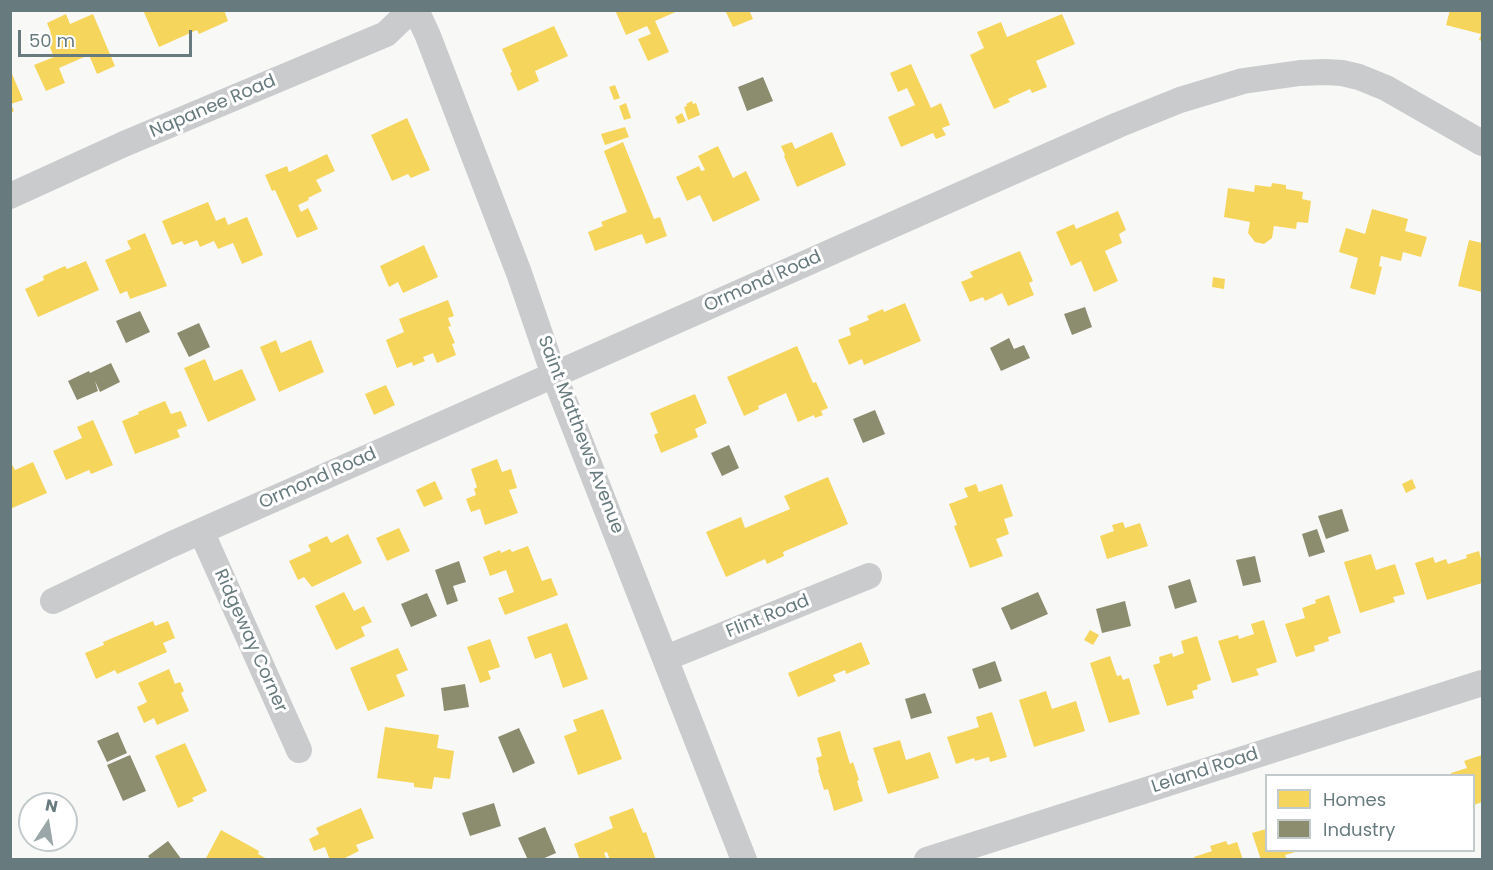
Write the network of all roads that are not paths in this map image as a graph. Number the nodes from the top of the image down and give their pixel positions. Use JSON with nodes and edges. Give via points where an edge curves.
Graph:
{"nodes":[{"id":1,"x":411,"y":10,"type":"edge"},
{"id":2,"x":416,"y":10,"type":"edge"},
{"id":3,"x":1482,"y":142,"type":"edge"},
{"id":4,"x":10,"y":196,"type":"edge"},
{"id":5,"x":554,"y":375,"type":"junction"},
{"id":6,"x":201,"y":531,"type":"junction"},
{"id":7,"x":869,"y":576,"type":"dead end"},
{"id":8,"x":53,"y":601,"type":"dead end"},
{"id":9,"x":666,"y":658,"type":"junction"},
{"id":10,"x":1482,"y":683,"type":"edge"},
{"id":11,"x":299,"y":750,"type":"dead end"},
{"id":12,"x":744,"y":860,"type":"edge"},
{"id":13,"x":927,"y":860,"type":"edge"}],
"edges":[{"from":1,"to":4,"type":"street","name":"Napanee Road","via":[[386,34]]},
{"from":2,"to":5,"type":"street","name":"Saint Matthews Avenue","via":[[519,273]]},
{"from":3,"to":5,"type":"street","name":"Ormond Road","via":[[1359,77],[1325,72],[1243,81],[1118,125]]},
{"from":5,"to":6,"type":"street","name":"Ormond Road"},
{"from":5,"to":9,"type":"street","name":"Saint Matthews Avenue"},
{"from":6,"to":8,"type":"street","name":"Ormond Road"},
{"from":6,"to":11,"type":"street","name":"Ridgeway Corner"},
{"from":7,"to":9,"type":"street","name":"Flint Road"},
{"from":9,"to":12,"type":"street","name":"Saint Matthews Avenue"},
{"from":10,"to":13,"type":"street","name":"Leland Road"}]}
